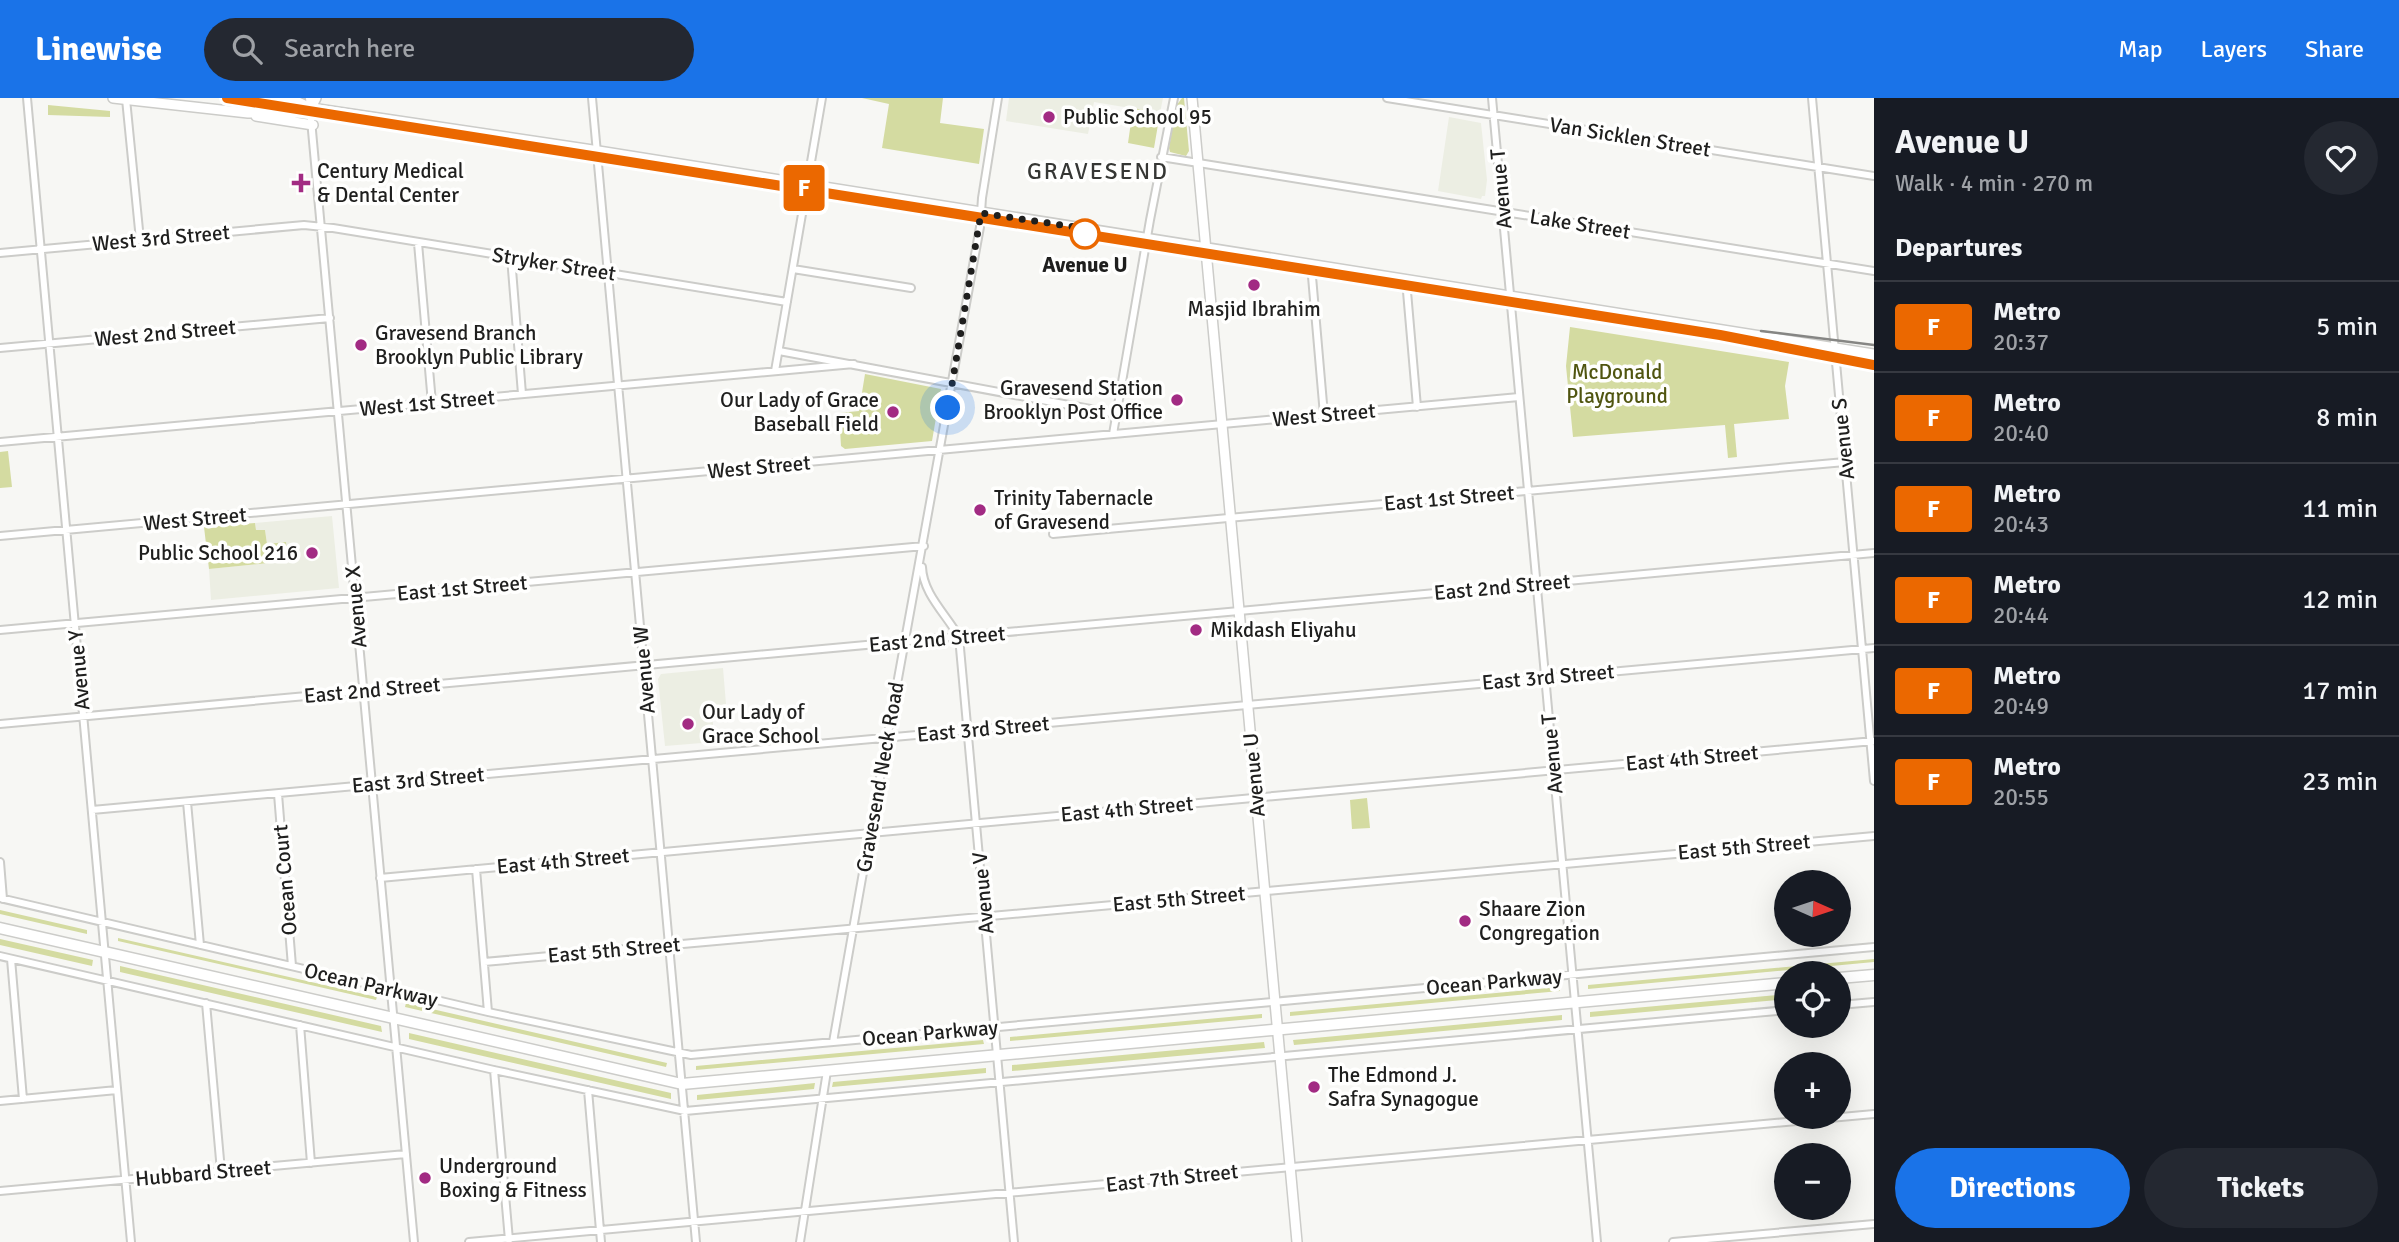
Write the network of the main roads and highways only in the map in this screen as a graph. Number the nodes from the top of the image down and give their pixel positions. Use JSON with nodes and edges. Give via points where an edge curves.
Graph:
{"nodes":[{"id":1,"x":113,"y":98,"type":"edge"},
{"id":2,"x":266,"y":98,"type":"edge"},
{"id":3,"x":316,"y":98,"type":"edge"},
{"id":4,"x":1192,"y":98,"type":"edge"},
{"id":5,"x":126,"y":99,"type":"edge"},
{"id":6,"x":310,"y":103,"type":"edge"},
{"id":7,"x":248,"y":113,"type":"junction"},
{"id":8,"x":313,"y":125,"type":"road end"},
{"id":9,"x":1205,"y":247,"type":"junction"},
{"id":10,"x":1874,"y":354,"type":"edge"},
{"id":11,"x":0,"y":928,"type":"edge"},
{"id":12,"x":1874,"y":975,"type":"edge"},
{"id":13,"x":1851,"y":977,"type":"edge"},
{"id":14,"x":1774,"y":984,"type":"edge"},
{"id":15,"x":1277,"y":1029,"type":"junction"},
{"id":16,"x":1297,"y":1242,"type":"edge"}],
"edges":[{"from":1,"to":5,"type":"main road"},
{"from":2,"to":6,"type":"main road"},
{"from":3,"to":6,"type":"main road"},
{"from":4,"to":9,"type":"main road","name":"Avenue U"},
{"from":5,"to":7,"type":"main road"},
{"from":6,"to":7,"type":"main road","via":[[300,113]]},
{"from":6,"to":9,"type":"main road"},
{"from":7,"to":8,"type":"main road"},
{"from":9,"to":10,"type":"main road"},
{"from":9,"to":15,"type":"main road","name":"Avenue U"},
{"from":11,"to":15,"type":"main road","name":"Ocean Parkway","via":[[682,1084]]},
{"from":12,"to":13,"type":"main road"},
{"from":14,"to":15,"type":"main road","name":"Ocean Parkway"},
{"from":15,"to":16,"type":"main road","name":"Avenue U"}]}
